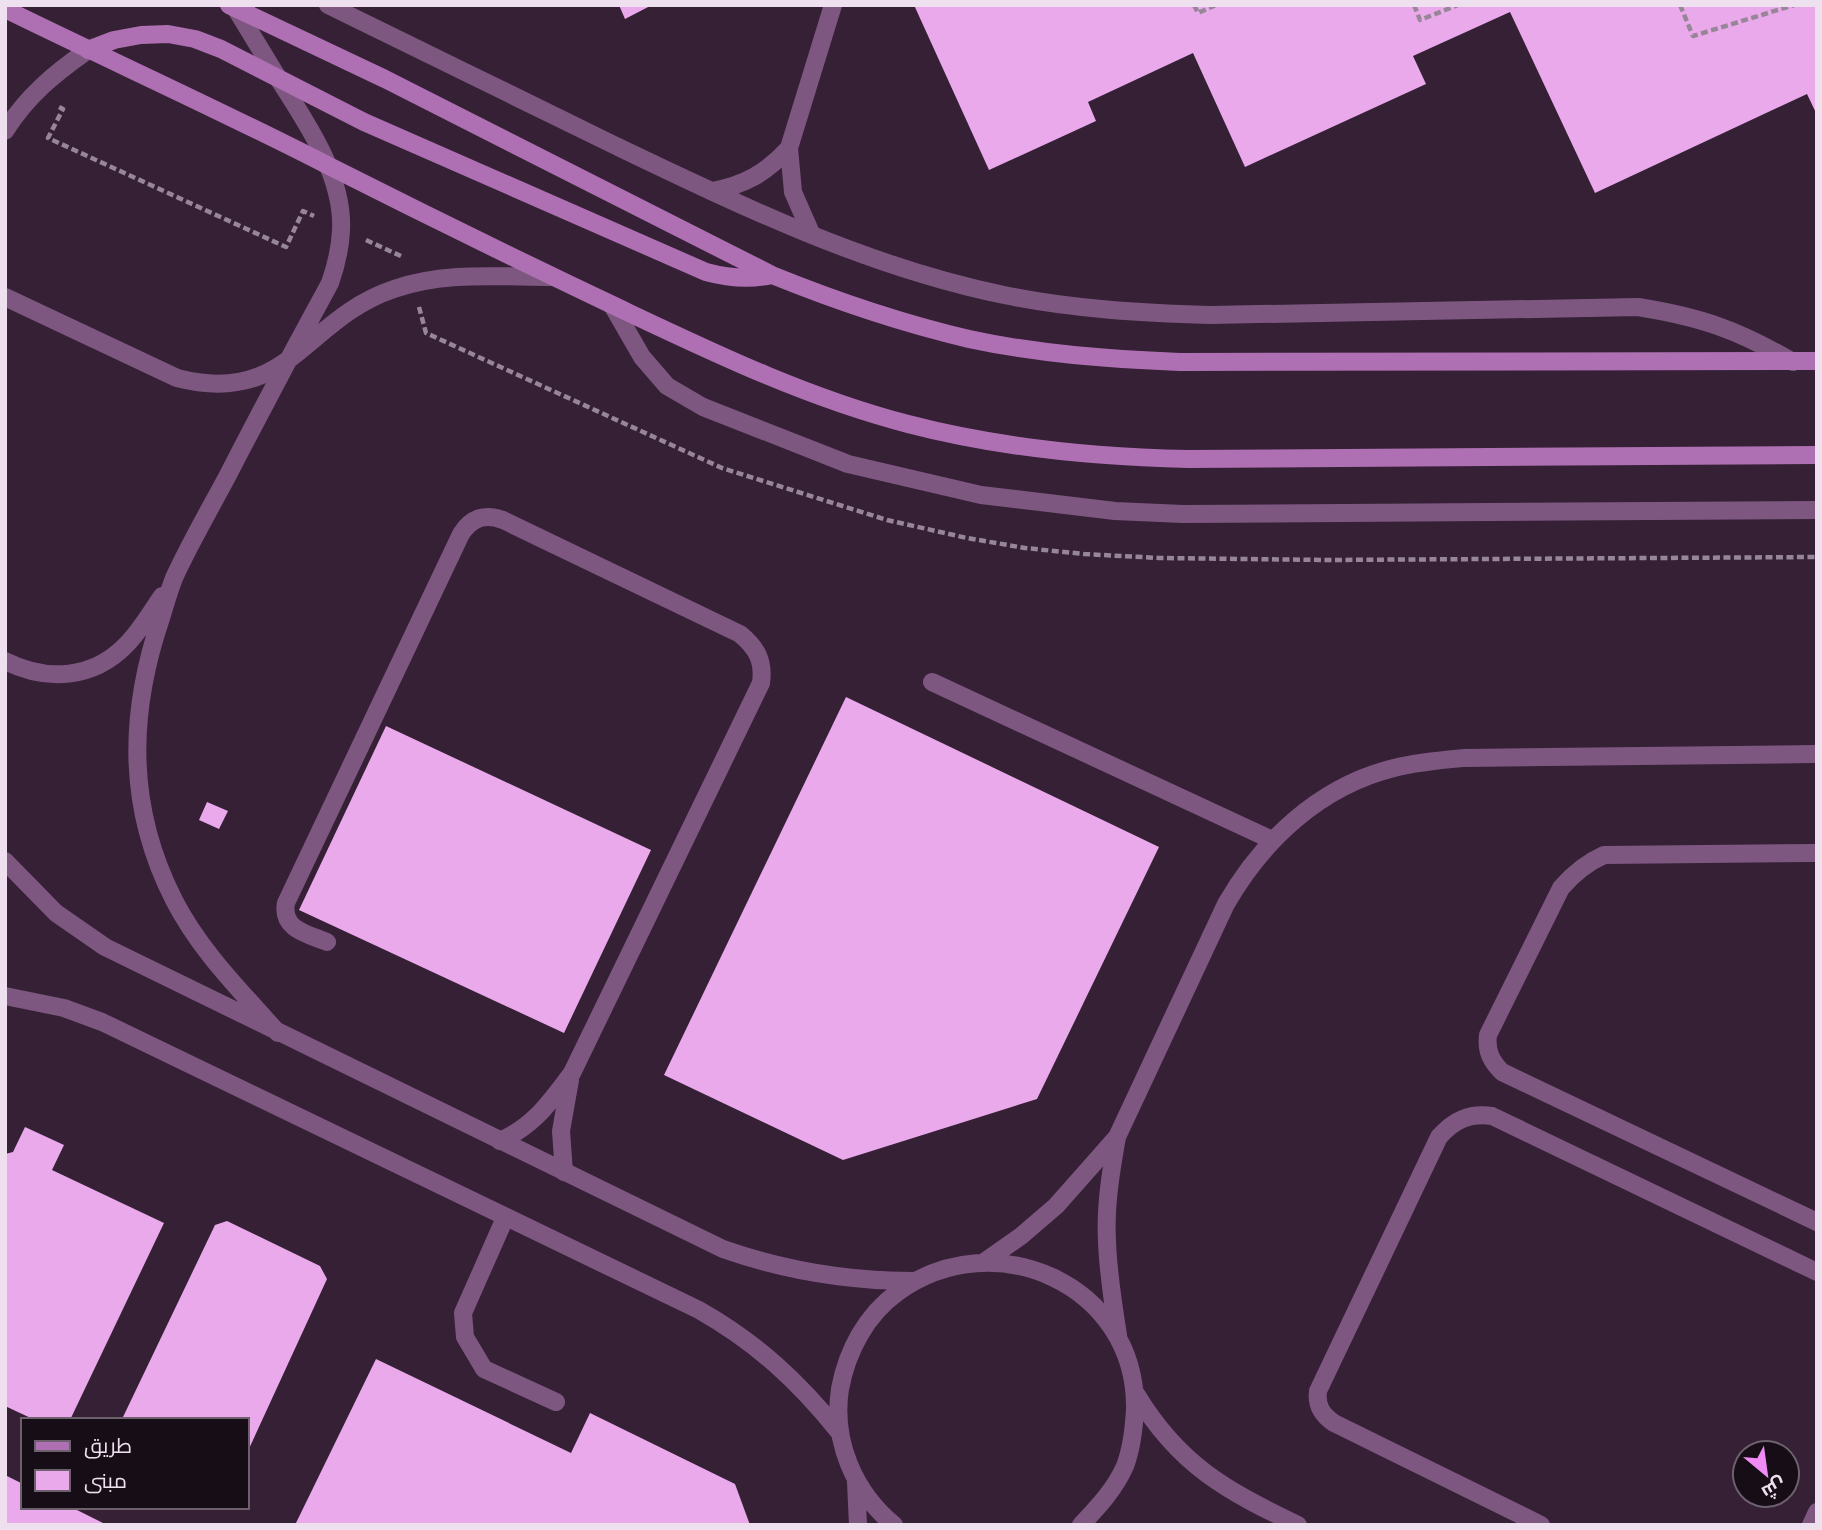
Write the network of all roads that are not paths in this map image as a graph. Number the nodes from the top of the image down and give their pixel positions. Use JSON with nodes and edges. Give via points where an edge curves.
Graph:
{"nodes":[{"id":1,"x":328,"y":5,"type":"edge"},
{"id":2,"x":834,"y":5,"type":"edge"},
{"id":3,"x":232,"y":7,"type":"edge"},
{"id":4,"x":5,"y":9,"type":"edge"},
{"id":5,"x":88,"y":50,"type":"junction"},
{"id":6,"x":279,"y":79,"type":"junction"},
{"id":7,"x":5,"y":131,"type":"edge"},
{"id":8,"x":789,"y":148,"type":"junction"},
{"id":9,"x":327,"y":165,"type":"junction"},
{"id":10,"x":710,"y":191,"type":"junction"},
{"id":11,"x":811,"y":233,"type":"junction"},
{"id":12,"x":772,"y":275,"type":"junction"},
{"id":13,"x":553,"y":277,"type":"junction"},
{"id":14,"x":5,"y":297,"type":"edge"},
{"id":15,"x":612,"y":305,"type":"junction"},
{"id":16,"x":1817,"y":361,"type":"edge"},
{"id":17,"x":287,"y":362,"type":"junction"},
{"id":18,"x":1793,"y":362,"type":"junction"},
{"id":19,"x":1817,"y":455,"type":"edge"},
{"id":20,"x":1817,"y":510,"type":"edge"},
{"id":21,"x":174,"y":580,"type":"junction"},
{"id":22,"x":5,"y":661,"type":"edge"},
{"id":23,"x":932,"y":682,"type":"dead end"},
{"id":24,"x":1817,"y":754,"type":"edge"},
{"id":25,"x":1272,"y":840,"type":"junction"},
{"id":26,"x":1817,"y":853,"type":"edge"},
{"id":27,"x":5,"y":861,"type":"edge"},
{"id":28,"x":327,"y":942,"type":"dead end"},
{"id":29,"x":5,"y":996,"type":"edge"},
{"id":30,"x":278,"y":1033,"type":"junction"},
{"id":31,"x":572,"y":1073,"type":"junction"},
{"id":32,"x":1117,"y":1137,"type":"junction"},
{"id":33,"x":500,"y":1141,"type":"junction"},
{"id":34,"x":564,"y":1172,"type":"junction"},
{"id":35,"x":505,"y":1218,"type":"junction"},
{"id":36,"x":1817,"y":1222,"type":"edge"},
{"id":37,"x":984,"y":1262,"type":"junction"},
{"id":38,"x":1817,"y":1272,"type":"edge"},
{"id":39,"x":914,"y":1281,"type":"junction"},
{"id":40,"x":1120,"y":1341,"type":"junction"},
{"id":41,"x":1135,"y":1392,"type":"junction"},
{"id":42,"x":556,"y":1402,"type":"dead end"},
{"id":43,"x":839,"y":1433,"type":"junction"},
{"id":44,"x":856,"y":1482,"type":"junction"},
{"id":45,"x":1817,"y":1512,"type":"edge"},
{"id":46,"x":858,"y":1525,"type":"edge"},
{"id":47,"x":894,"y":1525,"type":"edge"},
{"id":48,"x":1081,"y":1525,"type":"edge"},
{"id":49,"x":1298,"y":1525,"type":"edge"},
{"id":50,"x":1541,"y":1525,"type":"edge"},
{"id":51,"x":1811,"y":1525,"type":"edge"}],
"edges":[{"from":1,"to":10,"type":"street"},
{"from":2,"to":8,"type":"street"},
{"from":3,"to":6,"type":"street"},
{"from":3,"to":12,"type":"street"},
{"from":4,"to":5,"type":"street"},
{"from":5,"to":6,"type":"street","via":[[114,40],[168,34],[221,49]]},
{"from":5,"to":7,"type":"street","via":[[34,92]]},
{"from":5,"to":9,"type":"street"},
{"from":6,"to":9,"type":"street","via":[[302,113]]},
{"from":6,"to":12,"type":"street","via":[[364,122],[706,272],[746,278]]},
{"from":8,"to":10,"type":"street","via":[[754,178]]},
{"from":8,"to":11,"type":"street","via":[[793,192]]},
{"from":9,"to":13,"type":"street"},
{"from":9,"to":17,"type":"street","via":[[340,208],[339,257]]},
{"from":10,"to":11,"type":"street"},
{"from":11,"to":18,"type":"street","via":[[938,279],[1073,306],[1210,315],[1638,307],[1719,325]]},
{"from":12,"to":18,"type":"street","via":[[837,301],[944,332],[1110,359]]},
{"from":13,"to":15,"type":"street"},
{"from":13,"to":17,"type":"street","via":[[455,277],[392,289],[351,310]]},
{"from":14,"to":17,"type":"street","via":[[177,378],[200,384],[246,382]]},
{"from":15,"to":19,"type":"street","via":[[765,376],[842,405],[909,425],[1047,451],[1188,459]]},
{"from":15,"to":20,"type":"street","via":[[653,373],[694,402],[848,464],[981,495],[1102,510],[1184,514]]},
{"from":16,"to":18,"type":"street"},
{"from":17,"to":21,"type":"street"},
{"from":21,"to":22,"type":"street","via":[[128,643],[110,660],[88,671],[40,674]]},
{"from":21,"to":30,"type":"street","via":[[150,650],[137,723],[140,796],[148,833],[159,868],[194,933]]},
{"from":23,"to":25,"type":"street"},
{"from":24,"to":25,"type":"street","via":[[1427,761],[1357,781],[1324,798]]},
{"from":25,"to":32,"type":"street","via":[[1226,904]]},
{"from":26,"to":36,"type":"street","via":[[1605,855],[1590,861],[1561,888],[1487,1043],[1493,1063],[1502,1072]]},
{"from":27,"to":30,"type":"street","via":[[56,913],[105,947]]},
{"from":28,"to":31,"type":"street","via":[[290,925],[285,918],[286,903],[466,525],[494,516],[740,634],[759,655],[761,684]]},
{"from":29,"to":35,"type":"street","via":[[64,1008],[102,1022]]},
{"from":30,"to":33,"type":"street"},
{"from":31,"to":33,"type":"street","via":[[536,1119]]},
{"from":31,"to":34,"type":"street","via":[[561,1131]]},
{"from":32,"to":37,"type":"street","via":[[1056,1206]]},
{"from":32,"to":40,"type":"street","via":[[1106,1239]]},
{"from":33,"to":34,"type":"street"},
{"from":34,"to":39,"type":"street","via":[[723,1249],[760,1262],[836,1278]]},
{"from":35,"to":42,"type":"street","via":[[463,1314],[465,1337],[484,1369]]},
{"from":35,"to":43,"type":"street","via":[[732,1329],[790,1376]]},
{"from":37,"to":39,"type":"street","via":[[947,1267]]},
{"from":37,"to":40,"type":"street","via":[[1017,1264],[1077,1291]]},
{"from":38,"to":50,"type":"street","via":[[1492,1116],[1464,1118],[1446,1129],[1317,1399],[1326,1418],[1334,1423]]},
{"from":39,"to":43,"type":"street","via":[[889,1298],[853,1346],[838,1403]]},
{"from":40,"to":41,"type":"street"},
{"from":41,"to":48,"type":"street","via":[[1135,1429],[1125,1466],[1106,1498]]},
{"from":41,"to":49,"type":"street","via":[[1167,1438],[1209,1477]]},
{"from":43,"to":44,"type":"street"},
{"from":44,"to":46,"type":"street"},
{"from":44,"to":47,"type":"street"},
{"from":45,"to":51,"type":"street"}]}
